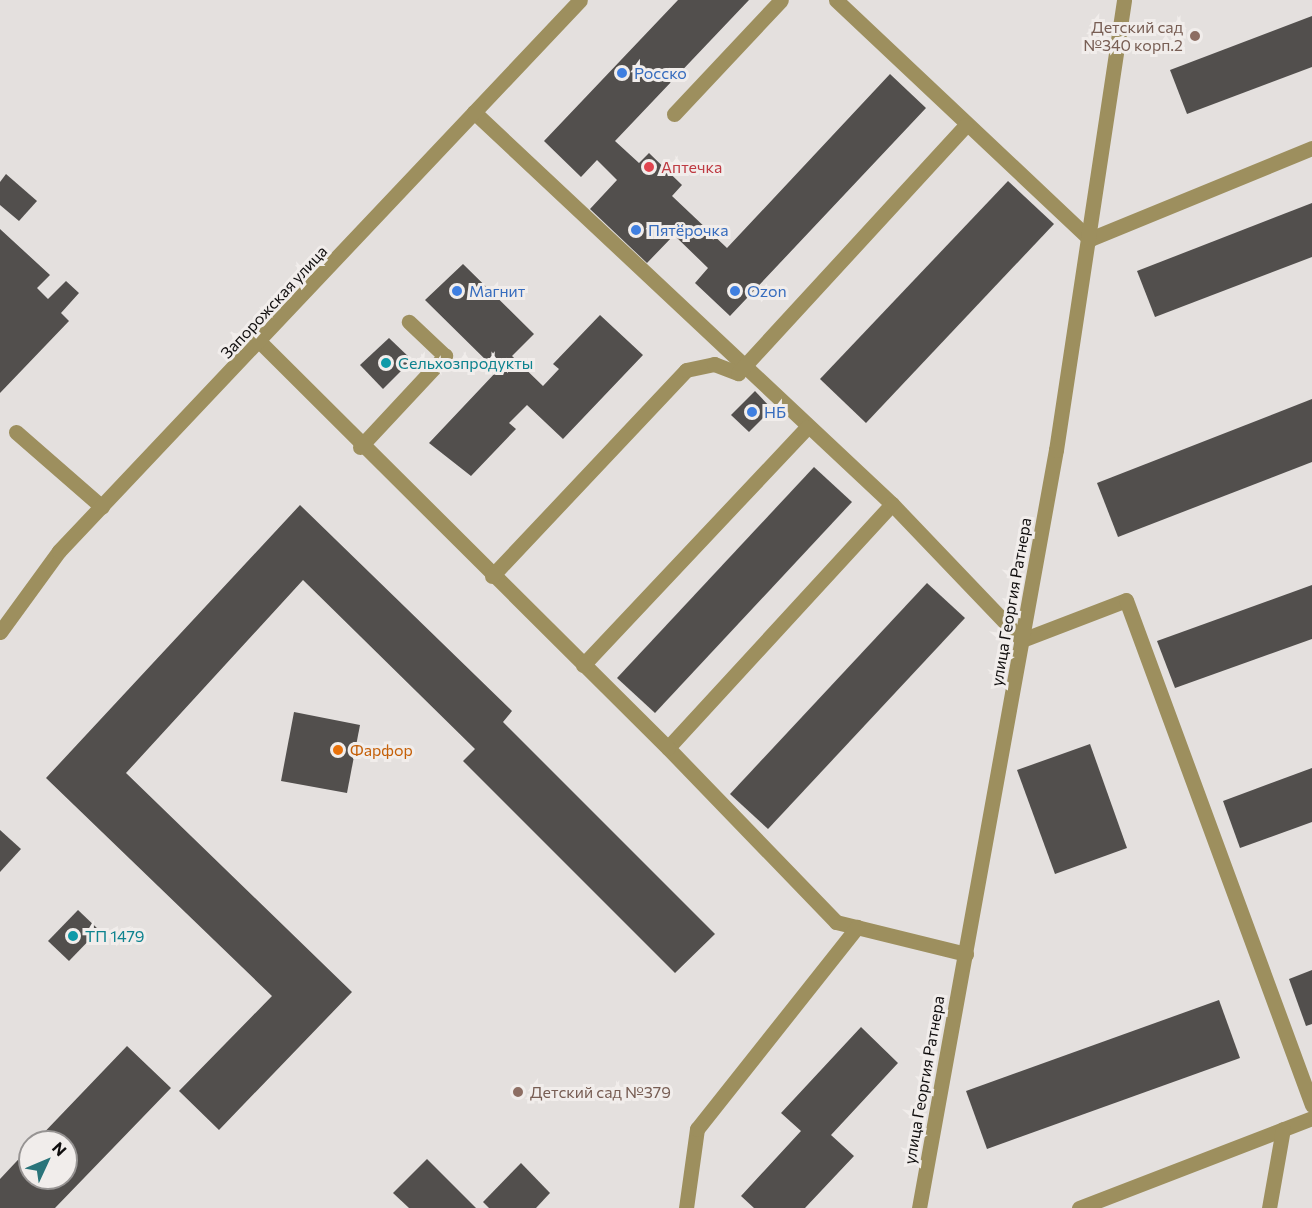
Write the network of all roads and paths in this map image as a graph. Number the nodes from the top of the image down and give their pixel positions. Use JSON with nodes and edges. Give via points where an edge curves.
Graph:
{"nodes":[{"id":1,"x":580,"y":0,"type":"edge"},
{"id":2,"x":781,"y":0,"type":"edge"},
{"id":3,"x":836,"y":0,"type":"edge"},
{"id":4,"x":1124,"y":0,"type":"edge"},
{"id":5,"x":474,"y":112,"type":"junction"},
{"id":6,"x":674,"y":114,"type":"dead end"},
{"id":7,"x":966,"y":125,"type":"junction"},
{"id":8,"x":1312,"y":148,"type":"edge"},
{"id":9,"x":1090,"y":239,"type":"junction"},
{"id":10,"x":409,"y":322,"type":"dead end"},
{"id":11,"x":261,"y":343,"type":"junction"},
{"id":12,"x":743,"y":367,"type":"junction"},
{"id":13,"x":807,"y":427,"type":"junction"},
{"id":14,"x":16,"y":432,"type":"dead end"},
{"id":15,"x":360,"y":447,"type":"junction"},
{"id":16,"x":892,"y":504,"type":"junction"},
{"id":17,"x":102,"y":507,"type":"junction"},
{"id":18,"x":492,"y":576,"type":"junction"},
{"id":19,"x":0,"y":632,"type":"edge"},
{"id":20,"x":1022,"y":640,"type":"junction"},
{"id":21,"x":583,"y":665,"type":"junction"},
{"id":22,"x":668,"y":748,"type":"junction"},
{"id":23,"x":857,"y":927,"type":"junction"},
{"id":24,"x":966,"y":954,"type":"junction"},
{"id":25,"x":1312,"y":1105,"type":"edge"},
{"id":26,"x":1312,"y":1118,"type":"edge"},
{"id":27,"x":1283,"y":1129,"type":"junction"},
{"id":28,"x":686,"y":1208,"type":"edge"},
{"id":29,"x":919,"y":1208,"type":"edge"},
{"id":30,"x":1079,"y":1208,"type":"edge"},
{"id":31,"x":1269,"y":1208,"type":"edge"}],
"edges":[{"from":1,"to":5,"type":"street","name":"Запорожская улица"},
{"from":2,"to":6,"type":"street"},
{"from":3,"to":7,"type":"street"},
{"from":4,"to":9,"type":"street","name":"улица Георгия Ратнера"},
{"from":5,"to":11,"type":"street","name":"Запорожская улица"},
{"from":5,"to":12,"type":"street"},
{"from":7,"to":9,"type":"street"},
{"from":7,"to":12,"type":"street"},
{"from":8,"to":9,"type":"street"},
{"from":9,"to":20,"type":"street","name":"улица Георгия Ратнера"},
{"from":10,"to":15,"type":"street","via":[[445,356]]},
{"from":11,"to":15,"type":"street"},
{"from":11,"to":17,"type":"street","name":"Запорожская улица"},
{"from":12,"to":13,"type":"street"},
{"from":12,"to":18,"type":"street","via":[[738,373],[714,364],[686,370]]},
{"from":13,"to":16,"type":"street"},
{"from":13,"to":21,"type":"street"},
{"from":14,"to":17,"type":"street"},
{"from":15,"to":18,"type":"street"},
{"from":16,"to":20,"type":"street"},
{"from":16,"to":22,"type":"street"},
{"from":17,"to":19,"type":"street","name":"Запорожская улица","via":[[59,551]]},
{"from":18,"to":21,"type":"street"},
{"from":20,"to":24,"type":"street","name":"улица Георгия Ратнера"},
{"from":20,"to":25,"type":"street","via":[[1126,600]]},
{"from":21,"to":22,"type":"street"},
{"from":22,"to":23,"type":"street","via":[[836,922]]},
{"from":23,"to":24,"type":"street"},
{"from":23,"to":28,"type":"street","via":[[697,1129]]},
{"from":24,"to":29,"type":"street","name":"улица Георгия Ратнера"},
{"from":26,"to":27,"type":"street"},
{"from":27,"to":30,"type":"street"},
{"from":27,"to":31,"type":"street"}]}
